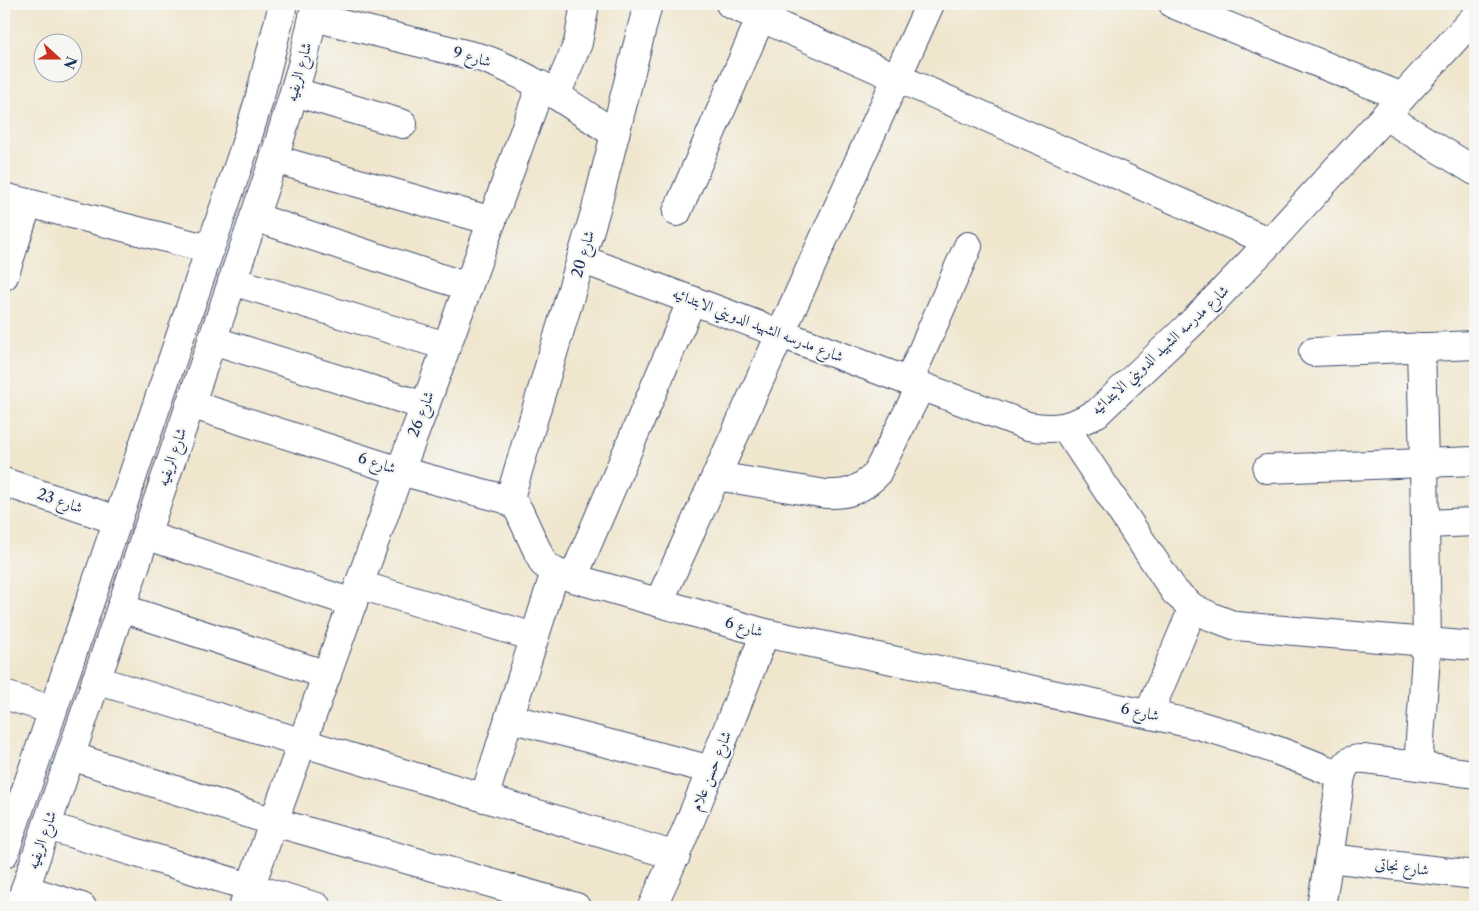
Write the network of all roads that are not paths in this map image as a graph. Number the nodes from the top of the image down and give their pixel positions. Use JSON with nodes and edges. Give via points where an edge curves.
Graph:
{"nodes":[{"id":1,"x":282,"y":4,"type":"edge"},
{"id":2,"x":585,"y":4,"type":"edge"},
{"id":3,"x":648,"y":4,"type":"edge"},
{"id":4,"x":730,"y":4,"type":"edge"},
{"id":5,"x":930,"y":4,"type":"edge"},
{"id":6,"x":1173,"y":4,"type":"edge"},
{"id":7,"x":314,"y":11,"type":"edge"},
{"id":8,"x":761,"y":17,"type":"junction"},
{"id":9,"x":1475,"y":17,"type":"edge"},
{"id":10,"x":897,"y":77,"type":"junction"},
{"id":11,"x":548,"y":90,"type":"junction"},
{"id":12,"x":295,"y":92,"type":"junction"},
{"id":13,"x":1394,"y":106,"type":"junction"},
{"id":14,"x":403,"y":124,"type":"dead end"},
{"id":15,"x":615,"y":134,"type":"junction"},
{"id":16,"x":274,"y":159,"type":"junction"},
{"id":17,"x":1473,"y":166,"type":"edge"},
{"id":18,"x":16,"y":200,"type":"edge"},
{"id":19,"x":677,"y":212,"type":"dead end"},
{"id":20,"x":254,"y":217,"type":"junction"},
{"id":21,"x":492,"y":220,"type":"junction"},
{"id":22,"x":1270,"y":242,"type":"junction"},
{"id":23,"x":968,"y":246,"type":"dead end"},
{"id":24,"x":210,"y":249,"type":"junction"},
{"id":25,"x":582,"y":259,"type":"junction"},
{"id":26,"x":4,"y":276,"type":"edge"},
{"id":27,"x":232,"y":281,"type":"junction"},
{"id":28,"x":468,"y":287,"type":"junction"},
{"id":29,"x":692,"y":300,"type":"junction"},
{"id":30,"x":781,"y":334,"type":"junction"},
{"id":31,"x":212,"y":340,"type":"junction"},
{"id":32,"x":1475,"y":345,"type":"edge"},
{"id":33,"x":446,"y":346,"type":"junction"},
{"id":34,"x":1420,"y":347,"type":"junction"},
{"id":35,"x":1313,"y":352,"type":"dead end"},
{"id":36,"x":915,"y":384,"type":"junction"},
{"id":37,"x":190,"y":404,"type":"junction"},
{"id":38,"x":425,"y":406,"type":"junction"},
{"id":39,"x":1065,"y":427,"type":"junction"},
{"id":40,"x":1475,"y":461,"type":"edge"},
{"id":41,"x":1424,"y":463,"type":"junction"},
{"id":42,"x":1267,"y":469,"type":"dead end"},
{"id":43,"x":400,"y":471,"type":"junction"},
{"id":44,"x":716,"y":476,"type":"junction"},
{"id":45,"x":4,"y":482,"type":"edge"},
{"id":46,"x":509,"y":501,"type":"junction"},
{"id":47,"x":116,"y":520,"type":"junction"},
{"id":48,"x":1475,"y":522,"type":"edge"},
{"id":49,"x":1425,"y":524,"type":"junction"},
{"id":50,"x":145,"y":535,"type":"junction"},
{"id":51,"x":564,"y":575,"type":"junction"},
{"id":52,"x":356,"y":594,"type":"junction"},
{"id":53,"x":659,"y":602,"type":"junction"},
{"id":54,"x":120,"y":608,"type":"junction"},
{"id":55,"x":1193,"y":608,"type":"junction"},
{"id":56,"x":765,"y":633,"type":"junction"},
{"id":57,"x":534,"y":637,"type":"junction"},
{"id":58,"x":1427,"y":642,"type":"junction"},
{"id":59,"x":1475,"y":646,"type":"edge"},
{"id":60,"x":328,"y":675,"type":"junction"},
{"id":61,"x":96,"y":680,"type":"junction"},
{"id":62,"x":4,"y":695,"type":"edge"},
{"id":63,"x":53,"y":710,"type":"junction"},
{"id":64,"x":1149,"y":713,"type":"junction"},
{"id":65,"x":509,"y":718,"type":"junction"},
{"id":66,"x":303,"y":743,"type":"junction"},
{"id":67,"x":71,"y":756,"type":"junction"},
{"id":68,"x":1418,"y":766,"type":"junction"},
{"id":69,"x":712,"y":770,"type":"junction"},
{"id":70,"x":1475,"y":774,"type":"edge"},
{"id":71,"x":1340,"y":776,"type":"junction"},
{"id":72,"x":484,"y":798,"type":"junction"},
{"id":73,"x":274,"y":822,"type":"junction"},
{"id":74,"x":46,"y":826,"type":"junction"},
{"id":75,"x":4,"y":854,"type":"edge"},
{"id":76,"x":676,"y":856,"type":"junction"},
{"id":77,"x":1330,"y":858,"type":"junction"},
{"id":78,"x":1475,"y":875,"type":"edge"},
{"id":79,"x":247,"y":897,"type":"edge"},
{"id":80,"x":22,"y":898,"type":"edge"},
{"id":81,"x":82,"y":907,"type":"edge"},
{"id":82,"x":317,"y":907,"type":"edge"},
{"id":83,"x":576,"y":907,"type":"edge"},
{"id":84,"x":652,"y":907,"type":"edge"},
{"id":85,"x":1321,"y":907,"type":"edge"}],
"edges":[{"from":1,"to":24,"type":"street","name":"شارع الريفيه","via":[[259,100]]},
{"from":2,"to":11,"type":"street","name":"شارع 26","via":[[578,42]]},
{"from":3,"to":15,"type":"street","name":"شارع 20"},
{"from":4,"to":8,"type":"street"},
{"from":5,"to":10,"type":"street"},
{"from":6,"to":13,"type":"street"},
{"from":7,"to":11,"type":"street","name":"شارع 9","via":[[482,58]]},
{"from":7,"to":12,"type":"street","name":"شارع الريفيه"},
{"from":8,"to":10,"type":"street"},
{"from":8,"to":19,"type":"street"},
{"from":9,"to":13,"type":"street","name":"شارع مدرسه الشهيد الدويني الابتدائيه"},
{"from":10,"to":22,"type":"street"},
{"from":10,"to":30,"type":"street"},
{"from":11,"to":15,"type":"street","name":"شارع 9"},
{"from":11,"to":21,"type":"street","name":"شارع 26"},
{"from":12,"to":14,"type":"street"},
{"from":12,"to":16,"type":"street","name":"شارع الريفيه"},
{"from":13,"to":17,"type":"street"},
{"from":13,"to":22,"type":"street","name":"شارع مدرسه الشهيد الدويني الابتدائيه"},
{"from":15,"to":25,"type":"street","name":"شارع 20"},
{"from":16,"to":20,"type":"street","name":"شارع الريفيه"},
{"from":16,"to":21,"type":"street"},
{"from":18,"to":24,"type":"street"},
{"from":18,"to":26,"type":"street"},
{"from":20,"to":27,"type":"street","name":"شارع الريفيه"},
{"from":20,"to":28,"type":"street"},
{"from":21,"to":28,"type":"street","name":"شارع 26"},
{"from":22,"to":39,"type":"street","name":"شارع مدرسه الشهيد الدويني الابتدائيه","via":[[1197,318],[1097,413]]},
{"from":23,"to":36,"type":"street"},
{"from":24,"to":47,"type":"street","name":"شارع الريفيه"},
{"from":25,"to":29,"type":"street","name":"شارع مدرسه الشهيد الدويني الابتدائيه"},
{"from":25,"to":46,"type":"street","name":"شارع 20"},
{"from":27,"to":31,"type":"street","name":"شارع الريفيه"},
{"from":27,"to":33,"type":"street"},
{"from":28,"to":33,"type":"street","name":"شارع 26"},
{"from":29,"to":30,"type":"street","name":"شارع مدرسه الشهيد الدويني الابتدائيه"},
{"from":29,"to":51,"type":"street"},
{"from":30,"to":36,"type":"street","name":"شارع مدرسه الشهيد الدويني الابتدائيه"},
{"from":30,"to":44,"type":"street"},
{"from":31,"to":37,"type":"street","name":"شارع الريفيه"},
{"from":31,"to":38,"type":"street"},
{"from":32,"to":34,"type":"street"},
{"from":33,"to":38,"type":"street","name":"شارع 26"},
{"from":34,"to":35,"type":"street"},
{"from":34,"to":41,"type":"street"},
{"from":36,"to":39,"type":"street","name":"شارع مدرسه الشهيد الدويني الابتدائيه","via":[[1028,426],[1046,429]]},
{"from":36,"to":44,"type":"street","via":[[876,475],[854,491],[826,494]]},
{"from":37,"to":43,"type":"street","name":"شارع 6"},
{"from":37,"to":50,"type":"street","name":"شارع الريفيه"},
{"from":38,"to":43,"type":"street","name":"شارع 26"},
{"from":39,"to":55,"type":"street","via":[[1174,592]]},
{"from":40,"to":41,"type":"street"},
{"from":41,"to":42,"type":"street"},
{"from":41,"to":49,"type":"street"},
{"from":43,"to":46,"type":"street","name":"شارع 6"},
{"from":43,"to":52,"type":"street","name":"شارع 26"},
{"from":44,"to":53,"type":"street"},
{"from":45,"to":47,"type":"street","name":"شارع 23"},
{"from":46,"to":51,"type":"street","via":[[519,511],[543,563]]},
{"from":47,"to":63,"type":"street","name":"شارع الريفيه"},
{"from":48,"to":49,"type":"street"},
{"from":49,"to":58,"type":"street"},
{"from":50,"to":52,"type":"street"},
{"from":50,"to":54,"type":"street","name":"شارع الريفيه"},
{"from":51,"to":53,"type":"street","name":"شارع 6"},
{"from":51,"to":57,"type":"street"},
{"from":52,"to":57,"type":"street"},
{"from":52,"to":60,"type":"street","name":"شارع 26"},
{"from":53,"to":56,"type":"street","name":"شارع 6"},
{"from":54,"to":60,"type":"street"},
{"from":54,"to":61,"type":"street","name":"شارع الريفيه"},
{"from":55,"to":58,"type":"street","via":[[1236,626]]},
{"from":55,"to":64,"type":"street"},
{"from":56,"to":64,"type":"street","name":"شارع 6"},
{"from":56,"to":69,"type":"street","name":"شارع حسن علام"},
{"from":57,"to":65,"type":"street"},
{"from":58,"to":59,"type":"street"},
{"from":58,"to":68,"type":"street"},
{"from":60,"to":66,"type":"street","name":"شارع 26"},
{"from":61,"to":66,"type":"street"},
{"from":61,"to":67,"type":"street","name":"شارع الريفيه"},
{"from":62,"to":63,"type":"street"},
{"from":63,"to":75,"type":"street","name":"شارع الريفيه"},
{"from":64,"to":71,"type":"street","name":"شارع 6","via":[[1247,739]]},
{"from":65,"to":69,"type":"street"},
{"from":65,"to":72,"type":"street"},
{"from":66,"to":72,"type":"street"},
{"from":66,"to":73,"type":"street","name":"شارع 26"},
{"from":67,"to":73,"type":"street"},
{"from":67,"to":74,"type":"street","name":"شارع الريفيه"},
{"from":68,"to":70,"type":"street"},
{"from":68,"to":71,"type":"street","via":[[1355,758],[1349,761]]},
{"from":69,"to":76,"type":"street","name":"شارع حسن علام"},
{"from":71,"to":77,"type":"street"},
{"from":72,"to":76,"type":"street"},
{"from":73,"to":79,"type":"street","name":"شارع 26"},
{"from":73,"to":83,"type":"street"},
{"from":74,"to":79,"type":"street"},
{"from":74,"to":80,"type":"street","name":"شارع الريفيه"},
{"from":76,"to":84,"type":"street","name":"شارع حسن علام"},
{"from":77,"to":78,"type":"street","name":"شارع نجاتى"},
{"from":77,"to":85,"type":"street"},
{"from":79,"to":82,"type":"street"},
{"from":80,"to":81,"type":"street"}]}
